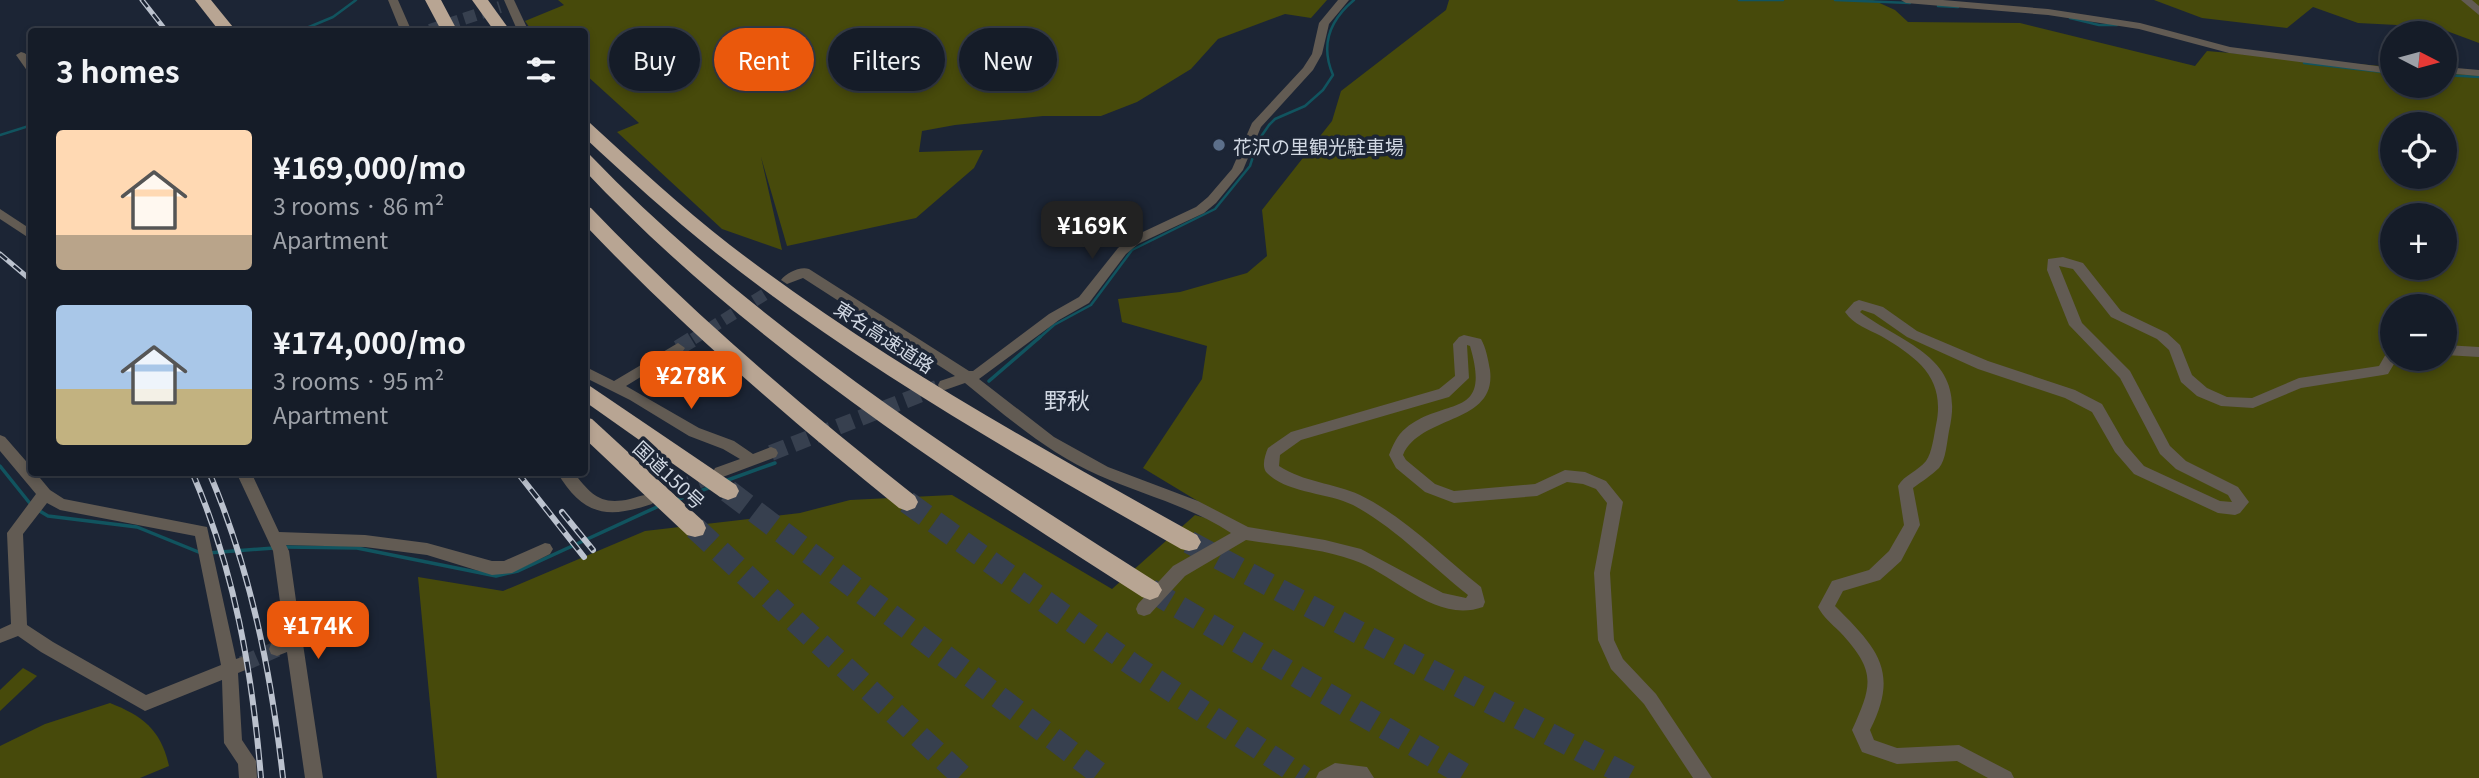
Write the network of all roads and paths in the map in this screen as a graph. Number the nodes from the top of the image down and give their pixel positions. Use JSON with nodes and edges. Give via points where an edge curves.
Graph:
{"nodes":[{"id":1,"x":186,"y":0,"type":"edge"},
{"id":2,"x":202,"y":0,"type":"edge"},
{"id":3,"x":393,"y":0,"type":"edge"},
{"id":4,"x":433,"y":0,"type":"edge"},
{"id":5,"x":469,"y":0,"type":"edge"},
{"id":6,"x":480,"y":0,"type":"edge"},
{"id":7,"x":1344,"y":0,"type":"edge"},
{"id":8,"x":1906,"y":0,"type":"edge"},
{"id":9,"x":2466,"y":0,"type":"edge"},
{"id":10,"x":507,"y":3,"type":"edge"},
{"id":11,"x":2479,"y":12,"type":"edge"},
{"id":12,"x":209,"y":28,"type":"edge"},
{"id":13,"x":226,"y":28,"type":"edge"},
{"id":14,"x":405,"y":28,"type":"edge"},
{"id":15,"x":448,"y":28,"type":"edge"},
{"id":16,"x":486,"y":28,"type":"edge"},
{"id":17,"x":500,"y":28,"type":"edge"},
{"id":18,"x":522,"y":28,"type":"edge"},
{"id":19,"x":21,"y":55,"type":"dead end"},
{"id":20,"x":28,"y":65,"type":"edge"},
{"id":21,"x":2380,"y":69,"type":"edge"},
{"id":22,"x":2457,"y":71,"type":"edge"},
{"id":23,"x":2479,"y":73,"type":"edge"},
{"id":24,"x":588,"y":131,"type":"edge"},
{"id":25,"x":588,"y":163,"type":"edge"},
{"id":26,"x":0,"y":213,"type":"edge"},
{"id":27,"x":588,"y":216,"type":"edge"},
{"id":28,"x":28,"y":233,"type":"edge"},
{"id":29,"x":787,"y":280,"type":"tunnel mouth"},
{"id":30,"x":678,"y":348,"type":"tunnel mouth"},
{"id":31,"x":2457,"y":351,"type":"edge"},
{"id":32,"x":2479,"y":352,"type":"edge"},
{"id":33,"x":2380,"y":370,"type":"edge"},
{"id":34,"x":588,"y":373,"type":"edge"},
{"id":35,"x":967,"y":377,"type":"junction"},
{"id":36,"x":945,"y":385,"type":"tunnel mouth"},
{"id":37,"x":614,"y":387,"type":"junction"},
{"id":38,"x":588,"y":393,"type":"edge"},
{"id":39,"x":588,"y":429,"type":"edge"},
{"id":40,"x":0,"y":440,"type":"edge"},
{"id":41,"x":771,"y":453,"type":"tunnel mouth"},
{"id":42,"x":751,"y":460,"type":"junction"},
{"id":43,"x":245,"y":476,"type":"edge"},
{"id":44,"x":567,"y":476,"type":"edge"},
{"id":45,"x":724,"y":481,"type":"joint"},
{"id":46,"x":42,"y":497,"type":"junction"},
{"id":47,"x":647,"y":500,"type":"tunnel mouth"},
{"id":48,"x":907,"y":502,"type":"tunnel mouth"},
{"id":49,"x":695,"y":528,"type":"tunnel mouth"},
{"id":50,"x":1244,"y":533,"type":"junction"},
{"id":51,"x":1189,"y":542,"type":"tunnel mouth"},
{"id":52,"x":279,"y":544,"type":"junction"},
{"id":53,"x":545,"y":549,"type":"dead end"},
{"id":54,"x":1147,"y":600,"type":"joint"},
{"id":55,"x":19,"y":628,"type":"junction"},
{"id":56,"x":0,"y":636,"type":"edge"},
{"id":57,"x":296,"y":641,"type":"junction"},
{"id":58,"x":277,"y":649,"type":"tunnel mouth"},
{"id":59,"x":236,"y":667,"type":"junction"},
{"id":60,"x":248,"y":778,"type":"edge"},
{"id":61,"x":314,"y":778,"type":"edge"},
{"id":62,"x":1325,"y":778,"type":"edge"},
{"id":63,"x":1365,"y":778,"type":"edge"},
{"id":64,"x":1703,"y":778,"type":"edge"},
{"id":65,"x":2006,"y":778,"type":"edge"}],
"edges":[{"from":1,"to":12,"type":"highway"},
{"from":2,"to":13,"type":"highway"},
{"from":3,"to":14,"type":"street"},
{"from":4,"to":15,"type":"highway"},
{"from":5,"to":16,"type":"highway"},
{"from":6,"to":17,"type":"highway"},
{"from":7,"to":35,"type":"street","via":[[1324,23],[1313,60],[1256,126],[1237,170],[1212,200],[1134,241],[1084,300],[977,375]]},
{"from":8,"to":21,"type":"street","via":[[2048,12],[2140,26],[2229,50]]},
{"from":9,"to":11,"type":"street"},
{"from":10,"to":18,"type":"street"},
{"from":19,"to":20,"type":"street"},
{"from":22,"to":23,"type":"street"},
{"from":24,"to":51,"type":"highway","name":"東名高速道路","via":[[748,270],[867,354]]},
{"from":25,"to":54,"type":"highway","via":[[639,217],[828,372]]},
{"from":26,"to":28,"type":"street"},
{"from":27,"to":48,"type":"highway","via":[[795,412]]},
{"from":29,"to":35,"type":"street","via":[[804,272]]},
{"from":30,"to":37,"type":"street"},
{"from":31,"to":32,"type":"street"},
{"from":33,"to":65,"type":"street","via":[[2299,383],[2253,402],[2227,402],[2202,392],[2186,378],[2175,348],[2162,336],[2116,314],[2078,267],[2053,262],[2077,325],[2125,375],[2165,450],[2180,465],[2233,492],[2241,502],[2235,509],[2218,508],[2139,470],[2097,408],[1912,334],[1878,310],[1859,306],[1852,312],[1912,352],[1940,378],[1947,398],[1934,463],[1905,486],[1912,525],[1895,556],[1874,575],[1838,586],[1826,607],[1864,646],[1878,675],[1874,710],[1861,730],[1868,746],[1897,756],[1959,753]]},
{"from":34,"to":37,"type":"street"},
{"from":35,"to":36,"type":"street"},
{"from":35,"to":50,"type":"street","via":[[1029,427],[1102,470],[1217,514]]},
{"from":37,"to":42,"type":"street","via":[[635,394],[698,435],[734,444]]},
{"from":38,"to":45,"type":"highway","name":"国道150号"},
{"from":39,"to":49,"type":"highway","name":"国道150号"},
{"from":40,"to":46,"type":"street"},
{"from":41,"to":42,"type":"street"},
{"from":42,"to":45,"type":"street"},
{"from":43,"to":52,"type":"street"},
{"from":44,"to":47,"type":"street","via":[[584,496],[602,507],[616,510]]},
{"from":46,"to":55,"type":"street","via":[[15,533]]},
{"from":46,"to":59,"type":"street","via":[[202,531]]},
{"from":50,"to":54,"type":"street","via":[[1178,571]]},
{"from":50,"to":64,"type":"street","via":[[1362,556],[1450,604],[1469,607],[1477,602],[1475,592],[1389,519],[1354,499],[1282,477],[1271,468],[1273,452],[1296,436],[1444,393],[1462,378],[1460,344],[1476,342],[1482,393],[1463,408],[1411,430],[1399,442],[1396,455],[1430,488],[1454,497],[1537,490],[1565,476],[1601,485],[1615,502],[1602,573],[1605,640],[1617,664],[1650,699]]},
{"from":52,"to":53,"type":"street","via":[[365,541],[427,549],[492,568],[506,568]]},
{"from":52,"to":57,"type":"street"},
{"from":55,"to":56,"type":"street"},
{"from":55,"to":59,"type":"street","via":[[145,704]]},
{"from":57,"to":58,"type":"street"},
{"from":57,"to":61,"type":"street"},
{"from":59,"to":60,"type":"street","via":[[233,743],[247,761]]},
{"from":62,"to":63,"type":"street","via":[[1335,771],[1361,773]]}]}
